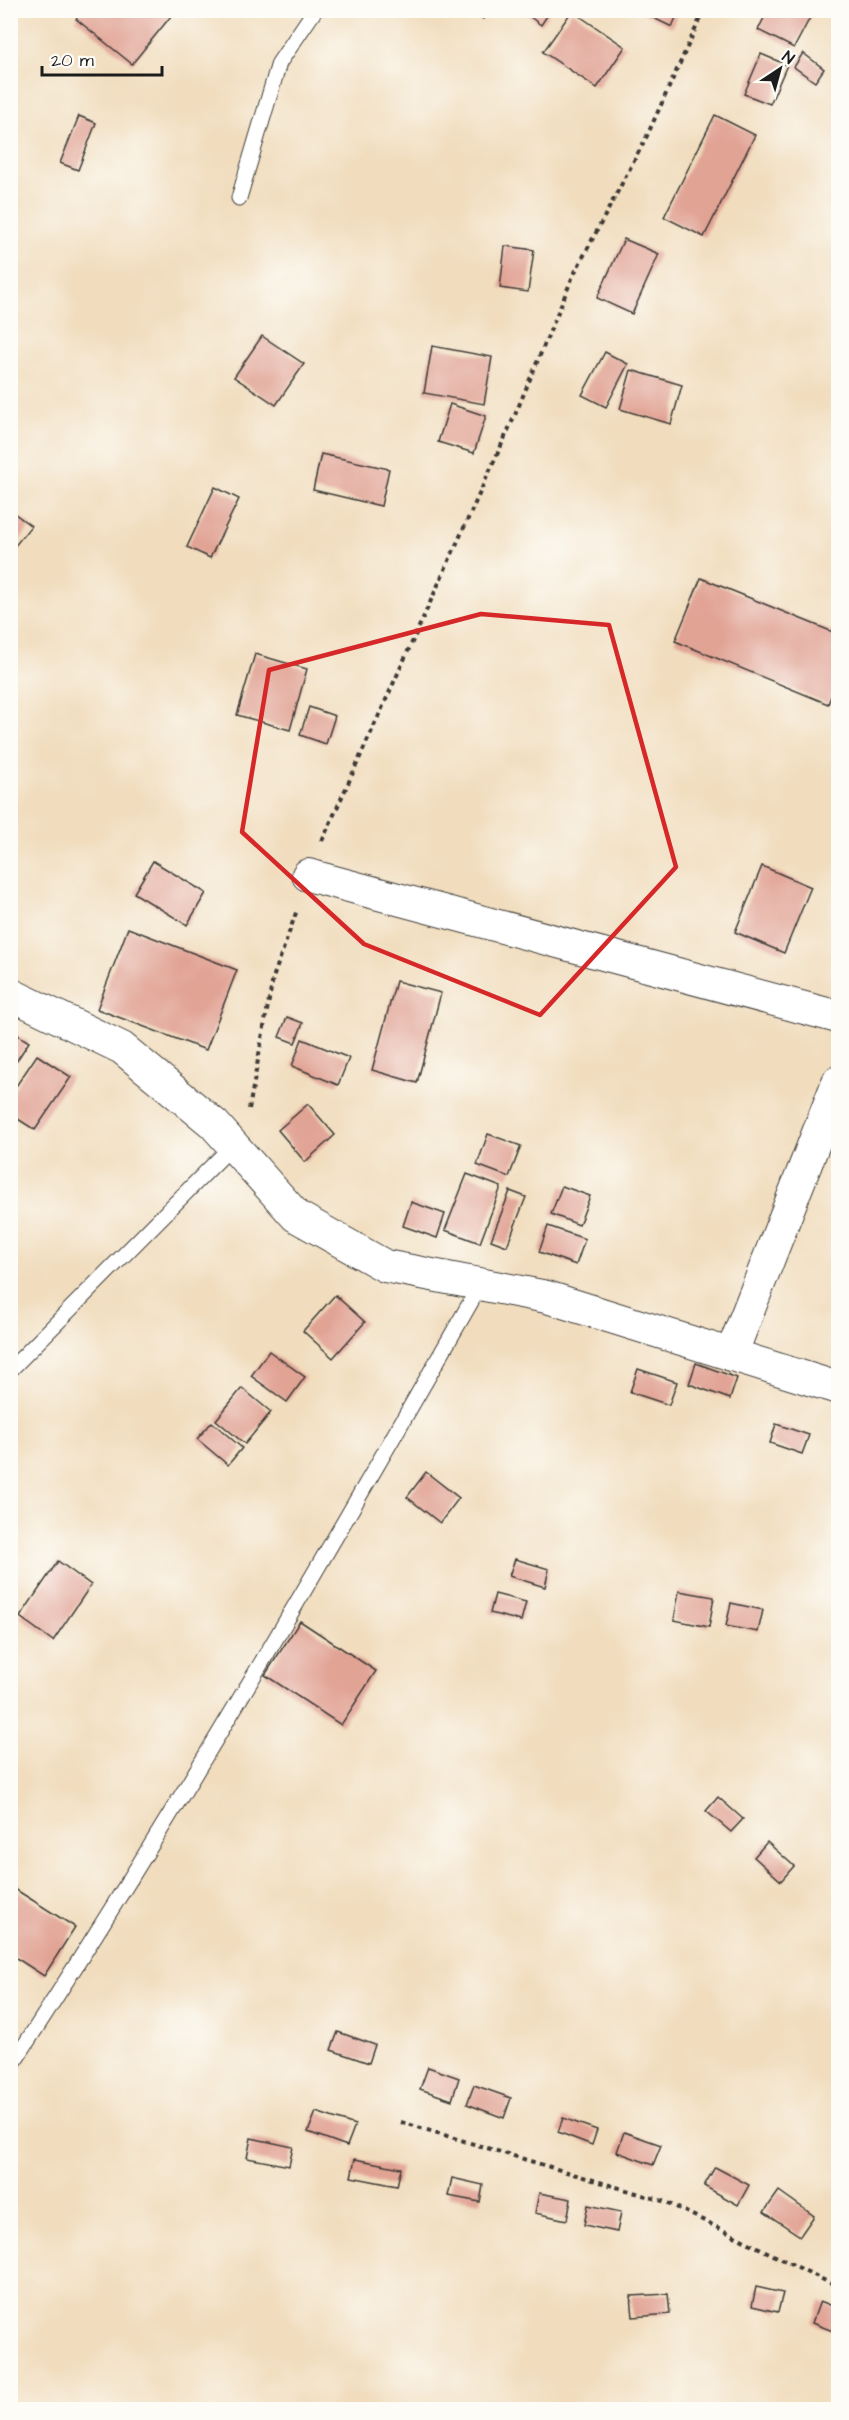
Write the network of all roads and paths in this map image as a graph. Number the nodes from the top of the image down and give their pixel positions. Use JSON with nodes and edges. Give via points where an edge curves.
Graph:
{"nodes":[{"id":1,"x":315,"y":10,"type":"edge"},
{"id":2,"x":704,"y":10,"type":"edge"},
{"id":3,"x":239,"y":198,"type":"dead end"},
{"id":4,"x":308,"y":875,"type":"junction"},
{"id":5,"x":11,"y":996,"type":"edge"},
{"id":6,"x":838,"y":1017,"type":"edge"},
{"id":7,"x":838,"y":1082,"type":"edge"},
{"id":8,"x":243,"y":1156,"type":"junction"},
{"id":9,"x":481,"y":1284,"type":"junction"},
{"id":10,"x":731,"y":1355,"type":"junction"},
{"id":11,"x":10,"y":1370,"type":"edge"},
{"id":12,"x":838,"y":1388,"type":"edge"},
{"id":13,"x":10,"y":2068,"type":"edge"},
{"id":14,"x":401,"y":2122,"type":"dead end"},
{"id":15,"x":838,"y":2287,"type":"edge"}],
"edges":[{"from":1,"to":3,"type":"lane","via":[[279,63]]},
{"from":2,"to":4,"type":"path","via":[[646,138],[573,276],[515,415]]},
{"from":4,"to":6,"type":"street"},
{"from":4,"to":8,"type":"path","via":[[273,978]]},
{"from":5,"to":8,"type":"street","via":[[122,1048],[214,1124]]},
{"from":7,"to":10,"type":"street"},
{"from":8,"to":9,"type":"street","via":[[296,1216],[385,1266]]},
{"from":8,"to":11,"type":"lane"},
{"from":9,"to":10,"type":"street","via":[[547,1297]]},
{"from":9,"to":13,"type":"lane","via":[[307,1590],[112,1913]]},
{"from":10,"to":12,"type":"street"},
{"from":14,"to":15,"type":"path","via":[[666,2202]]}]}
